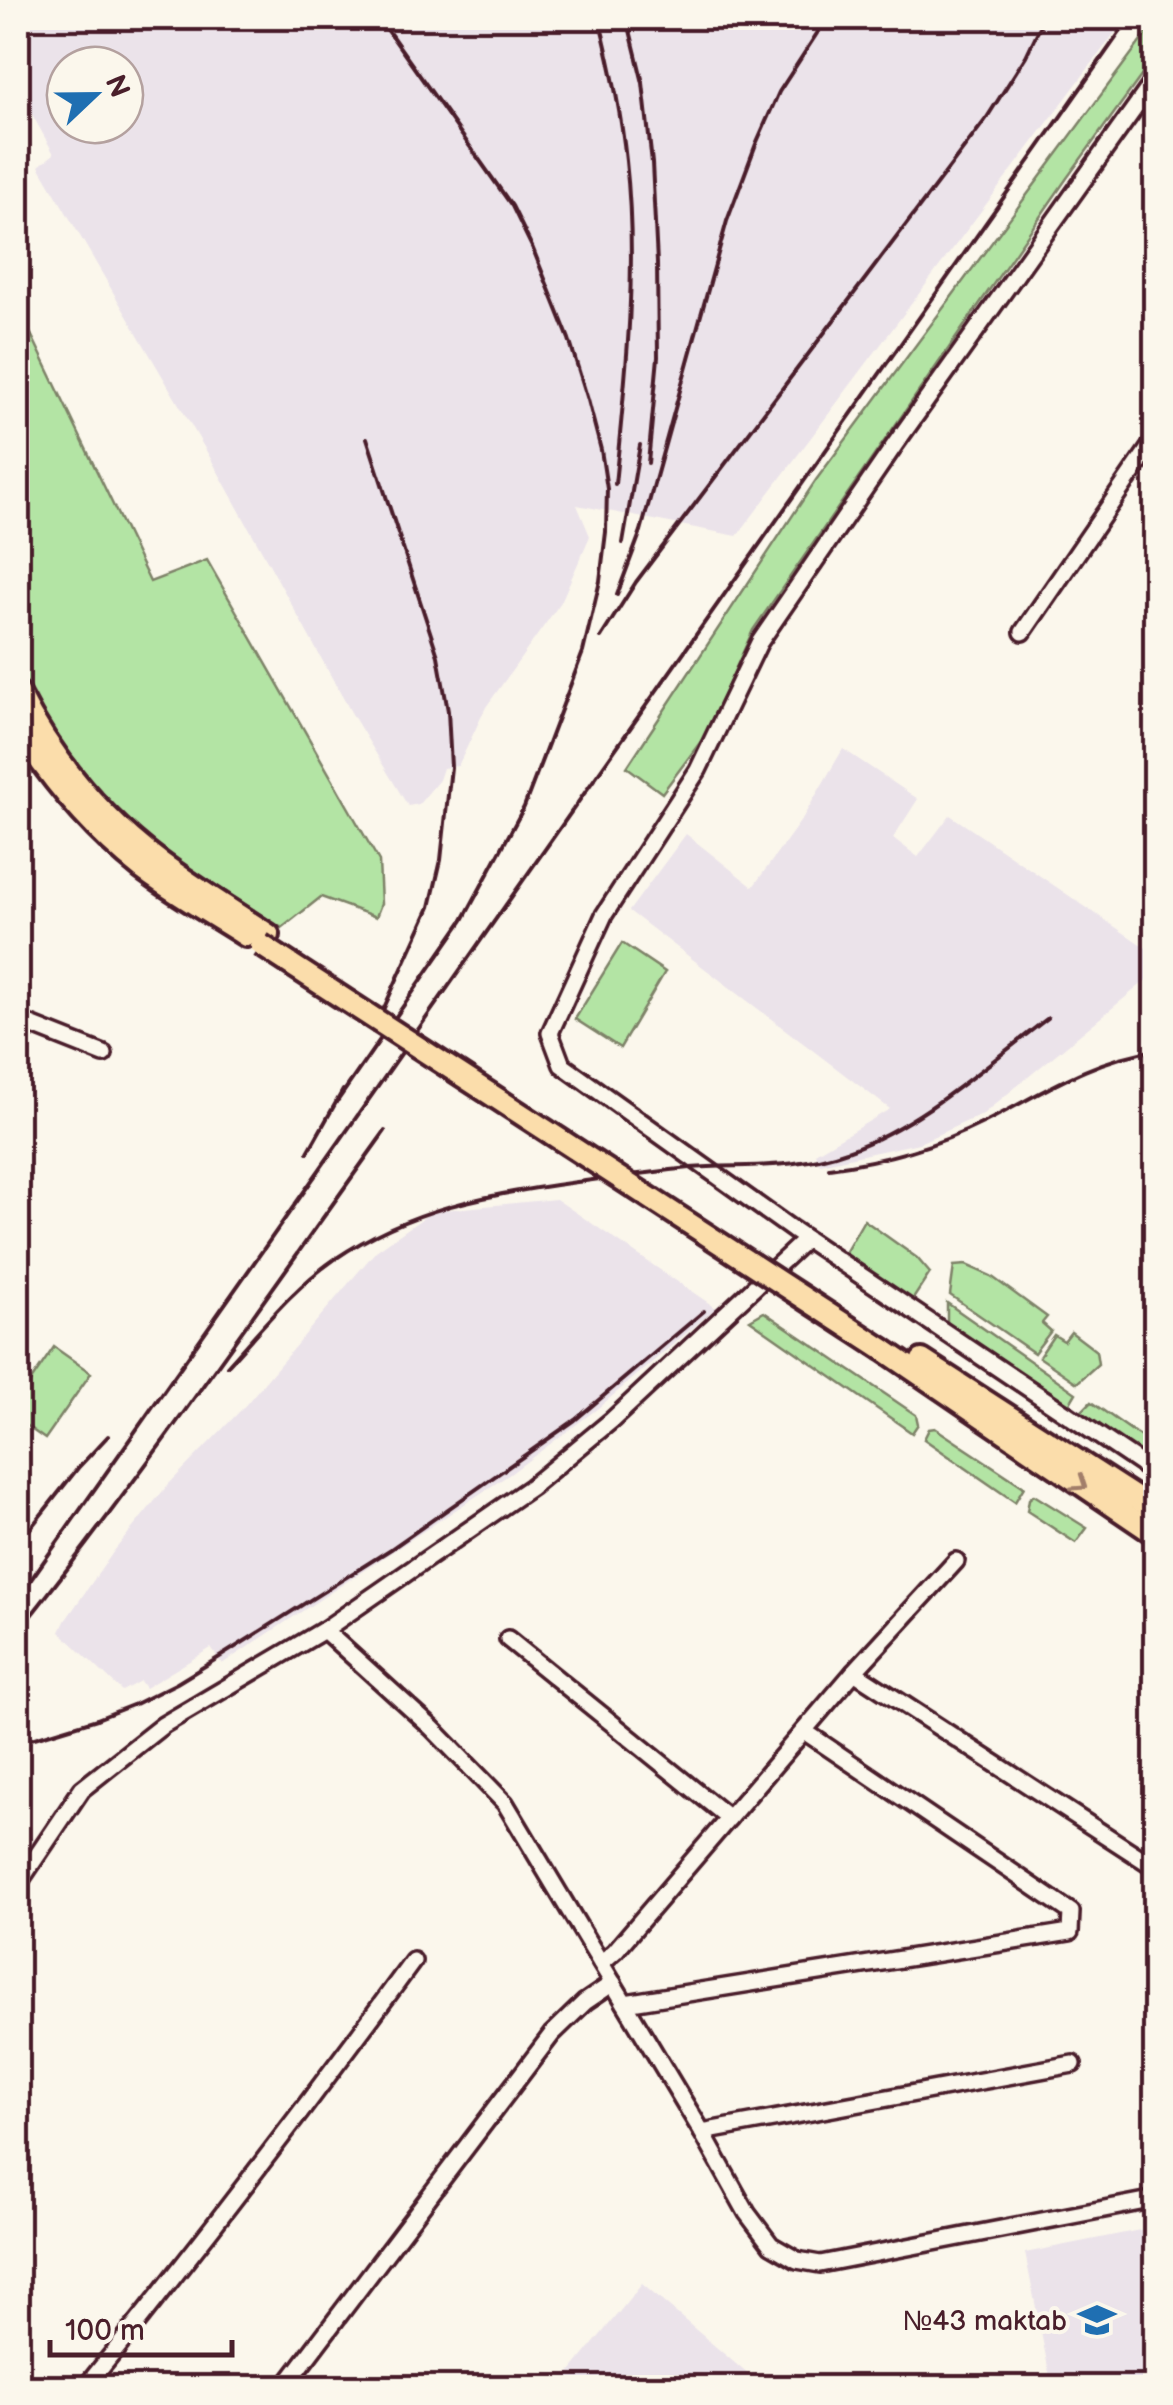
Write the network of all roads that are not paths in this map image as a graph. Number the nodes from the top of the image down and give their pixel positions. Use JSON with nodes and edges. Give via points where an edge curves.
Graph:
{"nodes":[{"id":1,"x":1156,"y":78,"type":"edge"},
{"id":2,"x":1156,"y":438,"type":"edge"},
{"id":3,"x":1023,"y":632,"type":"dead end"},
{"id":4,"x":18,"y":692,"type":"edge"},
{"id":5,"x":18,"y":728,"type":"edge"},
{"id":6,"x":265,"y":940,"type":"junction"},
{"id":7,"x":18,"y":1020,"type":"edge"},
{"id":8,"x":104,"y":1054,"type":"dead end"},
{"id":9,"x":806,"y":1239,"type":"junction"},
{"id":10,"x":888,"y":1345,"type":"junction"},
{"id":11,"x":1156,"y":1474,"type":"edge"},
{"id":12,"x":1156,"y":1511,"type":"edge"},
{"id":13,"x":1156,"y":1535,"type":"edge"},
{"id":14,"x":956,"y":1561,"type":"dead end"},
{"id":15,"x":324,"y":1630,"type":"junction"},
{"id":16,"x":508,"y":1639,"type":"dead end"},
{"id":17,"x":854,"y":1672,"type":"junction"},
{"id":18,"x":804,"y":1731,"type":"junction"},
{"id":19,"x":729,"y":1818,"type":"junction"},
{"id":20,"x":1156,"y":1868,"type":"edge"},
{"id":21,"x":18,"y":1884,"type":"edge"},
{"id":22,"x":414,"y":1961,"type":"dead end"},
{"id":23,"x":601,"y":1963,"type":"junction"},
{"id":24,"x":613,"y":1983,"type":"junction"},
{"id":25,"x":625,"y":2003,"type":"junction"},
{"id":26,"x":1073,"y":2064,"type":"dead end"},
{"id":27,"x":702,"y":2132,"type":"junction"},
{"id":28,"x":1156,"y":2199,"type":"edge"},
{"id":29,"x":85,"y":2388,"type":"edge"},
{"id":30,"x":284,"y":2388,"type":"edge"}],
"edges":[{"from":1,"to":9,"type":"street","via":[[759,643],[698,770],[604,915],[550,1033],[562,1065]]},
{"from":2,"to":3,"type":"street"},
{"from":4,"to":6,"type":"main road","via":[[46,744],[112,821]]},
{"from":5,"to":6,"type":"main road","via":[[78,807],[142,868]]},
{"from":6,"to":10,"type":"main road"},
{"from":7,"to":8,"type":"street"},
{"from":9,"to":11,"type":"street"},
{"from":9,"to":15,"type":"street","via":[[531,1487]]},
{"from":10,"to":12,"type":"main road"},
{"from":10,"to":13,"type":"main road","one_way":true},
{"from":14,"to":17,"type":"street"},
{"from":15,"to":21,"type":"street","via":[[163,1725],[82,1790]]},
{"from":15,"to":23,"type":"street","via":[[506,1803]]},
{"from":16,"to":19,"type":"street"},
{"from":17,"to":18,"type":"street"},
{"from":17,"to":20,"type":"street"},
{"from":18,"to":19,"type":"street"},
{"from":18,"to":25,"type":"street","via":[[1071,1912],[1070,1932]]},
{"from":19,"to":23,"type":"street"},
{"from":22,"to":29,"type":"street"},
{"from":23,"to":24,"type":"street"},
{"from":24,"to":25,"type":"street"},
{"from":24,"to":30,"type":"street","via":[[552,2034]]},
{"from":25,"to":27,"type":"street"},
{"from":26,"to":27,"type":"street"},
{"from":27,"to":28,"type":"street","via":[[770,2245],[820,2264]]}]}
